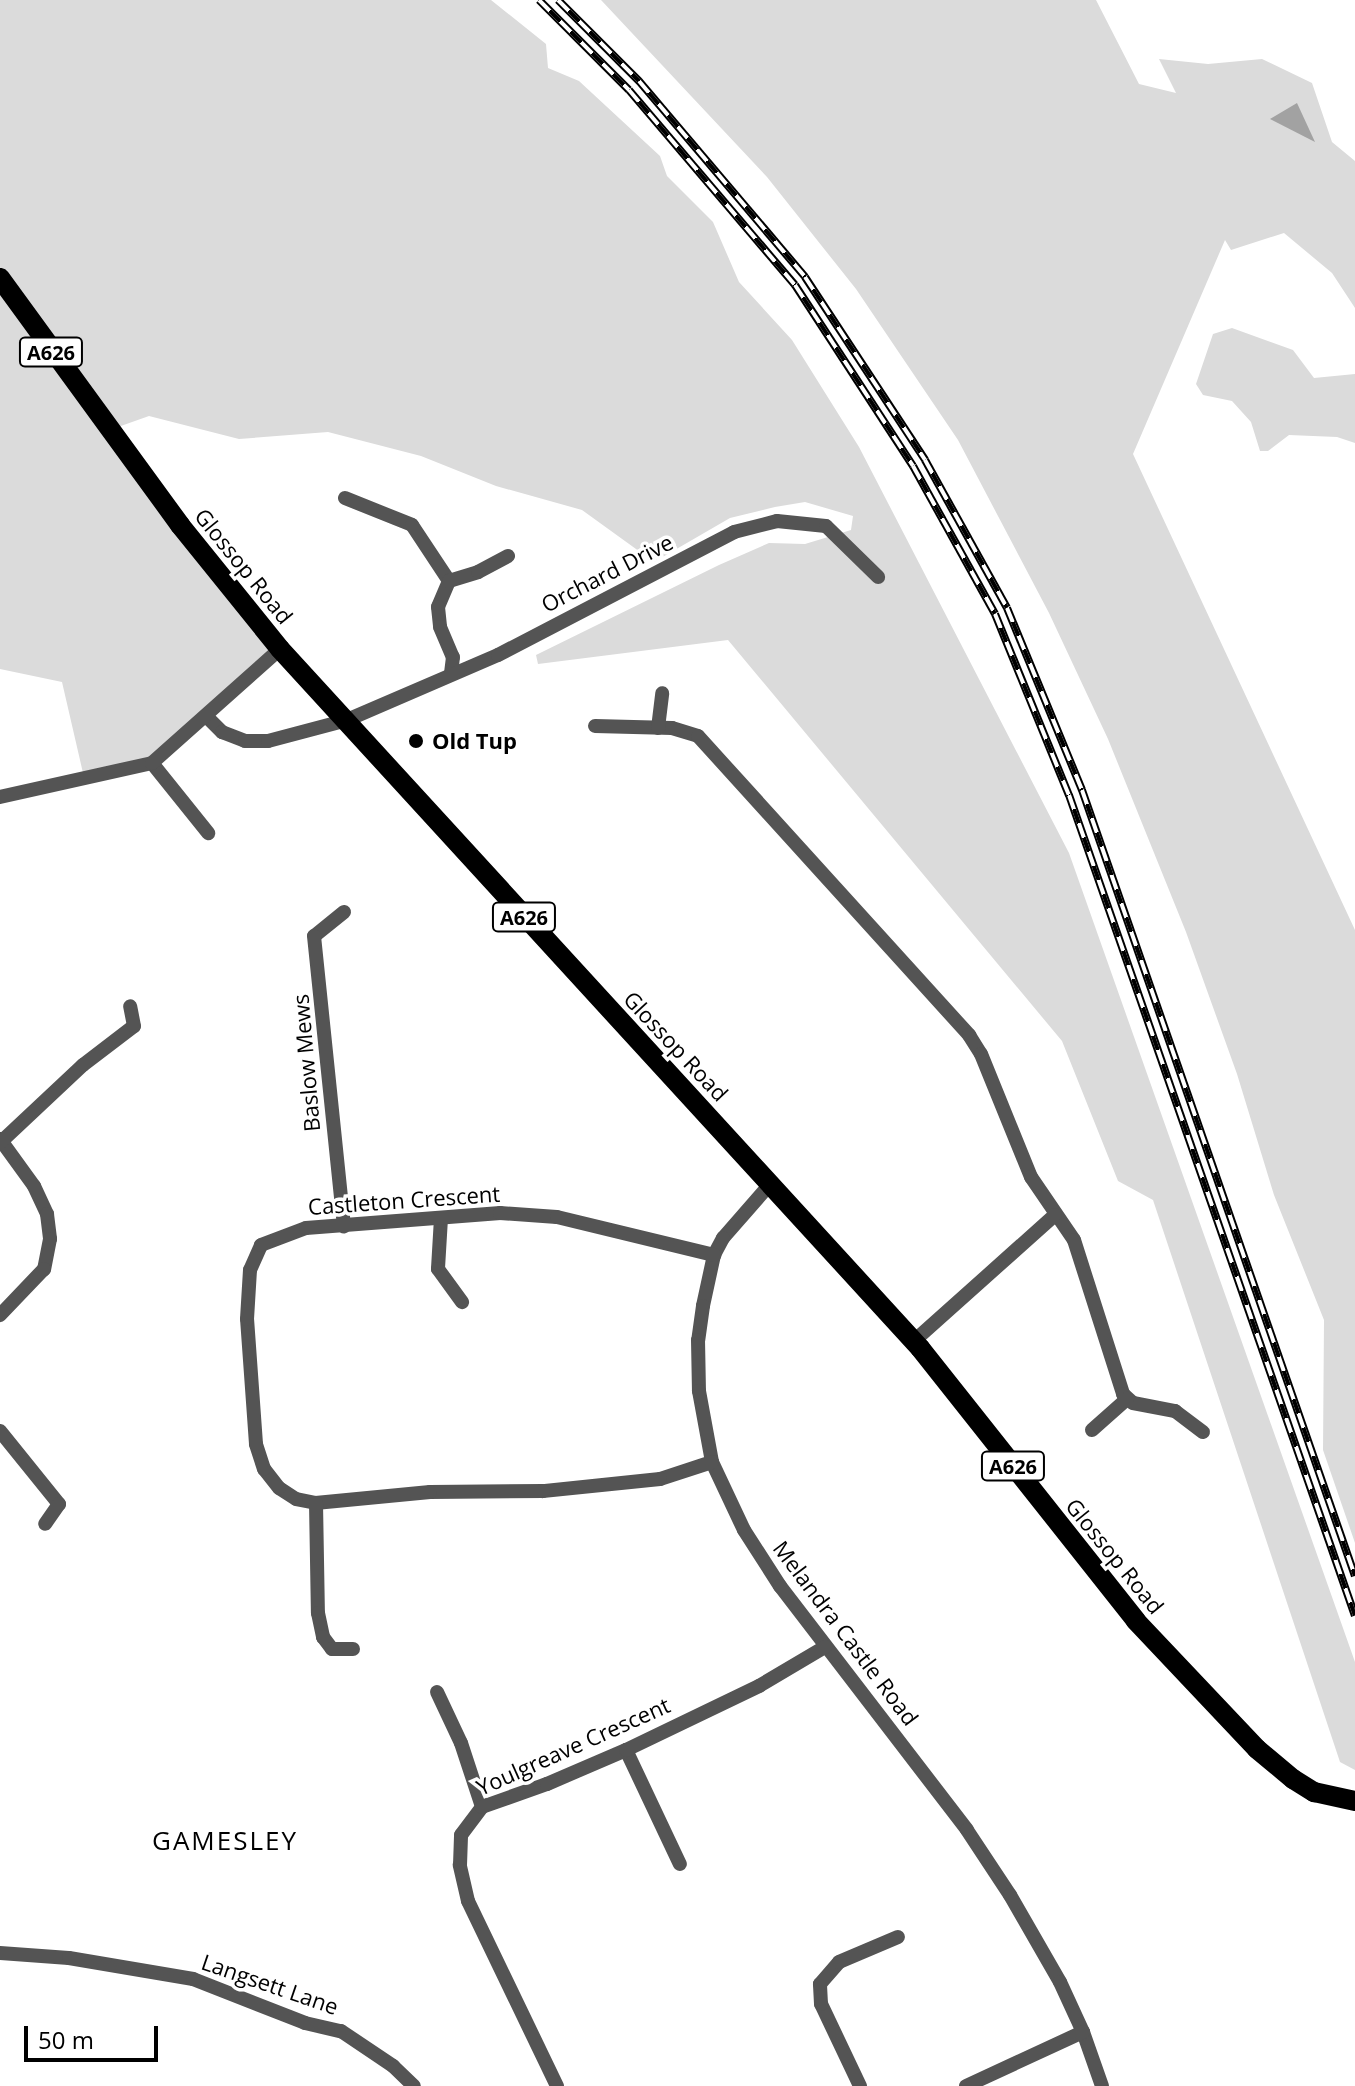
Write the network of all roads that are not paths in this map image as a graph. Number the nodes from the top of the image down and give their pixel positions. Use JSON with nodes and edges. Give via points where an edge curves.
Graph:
{"nodes":[{"id":1,"x":0,"y":278,"type":"edge"},
{"id":2,"x":345,"y":498,"type":"dead end"},
{"id":3,"x":508,"y":556,"type":"dead end"},
{"id":4,"x":878,"y":577,"type":"dead end"},
{"id":5,"x":449,"y":581,"type":"junction"},
{"id":6,"x":280,"y":649,"type":"junction"},
{"id":7,"x":451,"y":674,"type":"junction"},
{"id":8,"x":662,"y":693,"type":"dead end"},
{"id":9,"x":206,"y":716,"type":"junction"},
{"id":10,"x":347,"y":720,"type":"junction"},
{"id":11,"x":595,"y":726,"type":"dead end"},
{"id":12,"x":658,"y":728,"type":"junction"},
{"id":13,"x":152,"y":763,"type":"junction"},
{"id":14,"x":0,"y":797,"type":"edge"},
{"id":15,"x":208,"y":833,"type":"dead end"},
{"id":16,"x":344,"y":912,"type":"dead end"},
{"id":17,"x":130,"y":1006,"type":"dead end"},
{"id":18,"x":1,"y":1140,"type":"edge"},
{"id":19,"x":771,"y":1183,"type":"junction"},
{"id":20,"x":1055,"y":1215,"type":"junction"},
{"id":21,"x":441,"y":1218,"type":"junction"},
{"id":22,"x":344,"y":1226,"type":"junction"},
{"id":23,"x":714,"y":1255,"type":"junction"},
{"id":24,"x":462,"y":1302,"type":"dead end"},
{"id":25,"x":0,"y":1315,"type":"edge"},
{"id":26,"x":914,"y":1341,"type":"junction"},
{"id":27,"x":1127,"y":1399,"type":"junction"},
{"id":28,"x":1092,"y":1430,"type":"dead end"},
{"id":29,"x":0,"y":1431,"type":"edge"},
{"id":30,"x":1203,"y":1432,"type":"dead end"},
{"id":31,"x":712,"y":1462,"type":"junction"},
{"id":32,"x":316,"y":1503,"type":"junction"},
{"id":33,"x":45,"y":1524,"type":"dead end"},
{"id":34,"x":825,"y":1647,"type":"junction"},
{"id":35,"x":353,"y":1649,"type":"dead end"},
{"id":36,"x":437,"y":1692,"type":"dead end"},
{"id":37,"x":626,"y":1750,"type":"junction"},
{"id":38,"x":1349,"y":1800,"type":"edge"},
{"id":39,"x":482,"y":1807,"type":"junction"},
{"id":40,"x":680,"y":1864,"type":"dead end"},
{"id":41,"x":898,"y":1937,"type":"dead end"},
{"id":42,"x":0,"y":1953,"type":"edge"},
{"id":43,"x":1083,"y":2032,"type":"junction"},
{"id":44,"x":414,"y":2086,"type":"edge"},
{"id":45,"x":557,"y":2086,"type":"edge"},
{"id":46,"x":860,"y":2086,"type":"edge"},
{"id":47,"x":966,"y":2086,"type":"edge"},
{"id":48,"x":1102,"y":2086,"type":"edge"}],
"edges":[{"from":1,"to":6,"type":"main road","name":"Glossop Road","number":"A626","via":[[171,513]]},
{"from":2,"to":5,"type":"street","via":[[412,525]]},
{"from":3,"to":5,"type":"street"},
{"from":4,"to":7,"type":"street","name":"Orchard Drive","via":[[826,526],[777,521],[734,532],[498,655]]},
{"from":5,"to":7,"type":"street","via":[[438,607],[453,657]]},
{"from":6,"to":9,"type":"street"},
{"from":6,"to":10,"type":"main road","name":"Glossop Road","number":"A626"},
{"from":7,"to":10,"type":"street","name":"Orchard Drive"},
{"from":8,"to":12,"type":"street"},
{"from":9,"to":10,"type":"street","name":"Orchard Drive","via":[[222,732],[245,741],[268,741]]},
{"from":9,"to":13,"type":"street"},
{"from":10,"to":19,"type":"main road","name":"Glossop Road","number":"A626"},
{"from":11,"to":12,"type":"street"},
{"from":12,"to":20,"type":"street","via":[[698,736],[969,1035],[1031,1177]]},
{"from":13,"to":14,"type":"street"},
{"from":13,"to":15,"type":"street"},
{"from":16,"to":22,"type":"street","name":"Baslow Mews","via":[[314,936]]},
{"from":17,"to":18,"type":"street","via":[[134,1026]]},
{"from":18,"to":25,"type":"street","via":[[34,1186],[47,1214],[50,1239],[44,1269]]},
{"from":19,"to":23,"type":"street","name":"Melandra Castle Road"},
{"from":19,"to":26,"type":"main road","name":"Glossop Road","number":"A626"},
{"from":20,"to":26,"type":"street"},
{"from":20,"to":27,"type":"street","via":[[1069,1230],[1082,1259]]},
{"from":21,"to":22,"type":"street","name":"Castleton Crescent"},
{"from":21,"to":23,"type":"street","name":"Castleton Crescent","via":[[500,1213],[557,1217]]},
{"from":21,"to":24,"type":"street","via":[[438,1269]]},
{"from":22,"to":32,"type":"street","name":"Castleton Crescent","via":[[306,1228],[261,1245],[250,1270],[247,1319],[256,1444],[264,1469],[279,1488]]},
{"from":23,"to":31,"type":"street","name":"Melandra Castle Road","via":[[698,1340],[699,1391]]},
{"from":26,"to":38,"type":"main road","name":"Glossop Road","number":"A626","via":[[1098,1575],[1195,1684],[1293,1779],[1314,1792]]},
{"from":27,"to":28,"type":"street"},
{"from":27,"to":30,"type":"street","via":[[1175,1411]]},
{"from":29,"to":33,"type":"street","via":[[59,1504]]},
{"from":31,"to":32,"type":"street","name":"Castleton Crescent","via":[[660,1479],[603,1485]]},
{"from":31,"to":34,"type":"street","name":"Melandra Castle Road","via":[[744,1530]]},
{"from":32,"to":35,"type":"street","via":[[323,1637],[332,1649]]},
{"from":34,"to":37,"type":"street","name":"Youlgreave Crescent","via":[[759,1686]]},
{"from":34,"to":43,"type":"street","name":"Melandra Castle Road","via":[[967,1830],[1018,1908]]},
{"from":36,"to":39,"type":"street"},
{"from":37,"to":39,"type":"street","name":"Youlgreave Crescent"},
{"from":37,"to":40,"type":"street"},
{"from":39,"to":45,"type":"street","name":"Youlgreave Crescent","via":[[461,1835],[460,1865],[468,1901]]},
{"from":41,"to":46,"type":"street","via":[[839,1962],[820,1984],[821,2004]]},
{"from":42,"to":44,"type":"street","name":"Langsett Lane","via":[[69,1958],[193,1979],[305,2023],[341,2031]]},
{"from":43,"to":47,"type":"street"},
{"from":43,"to":48,"type":"street","name":"Melandra Castle Road"}]}
